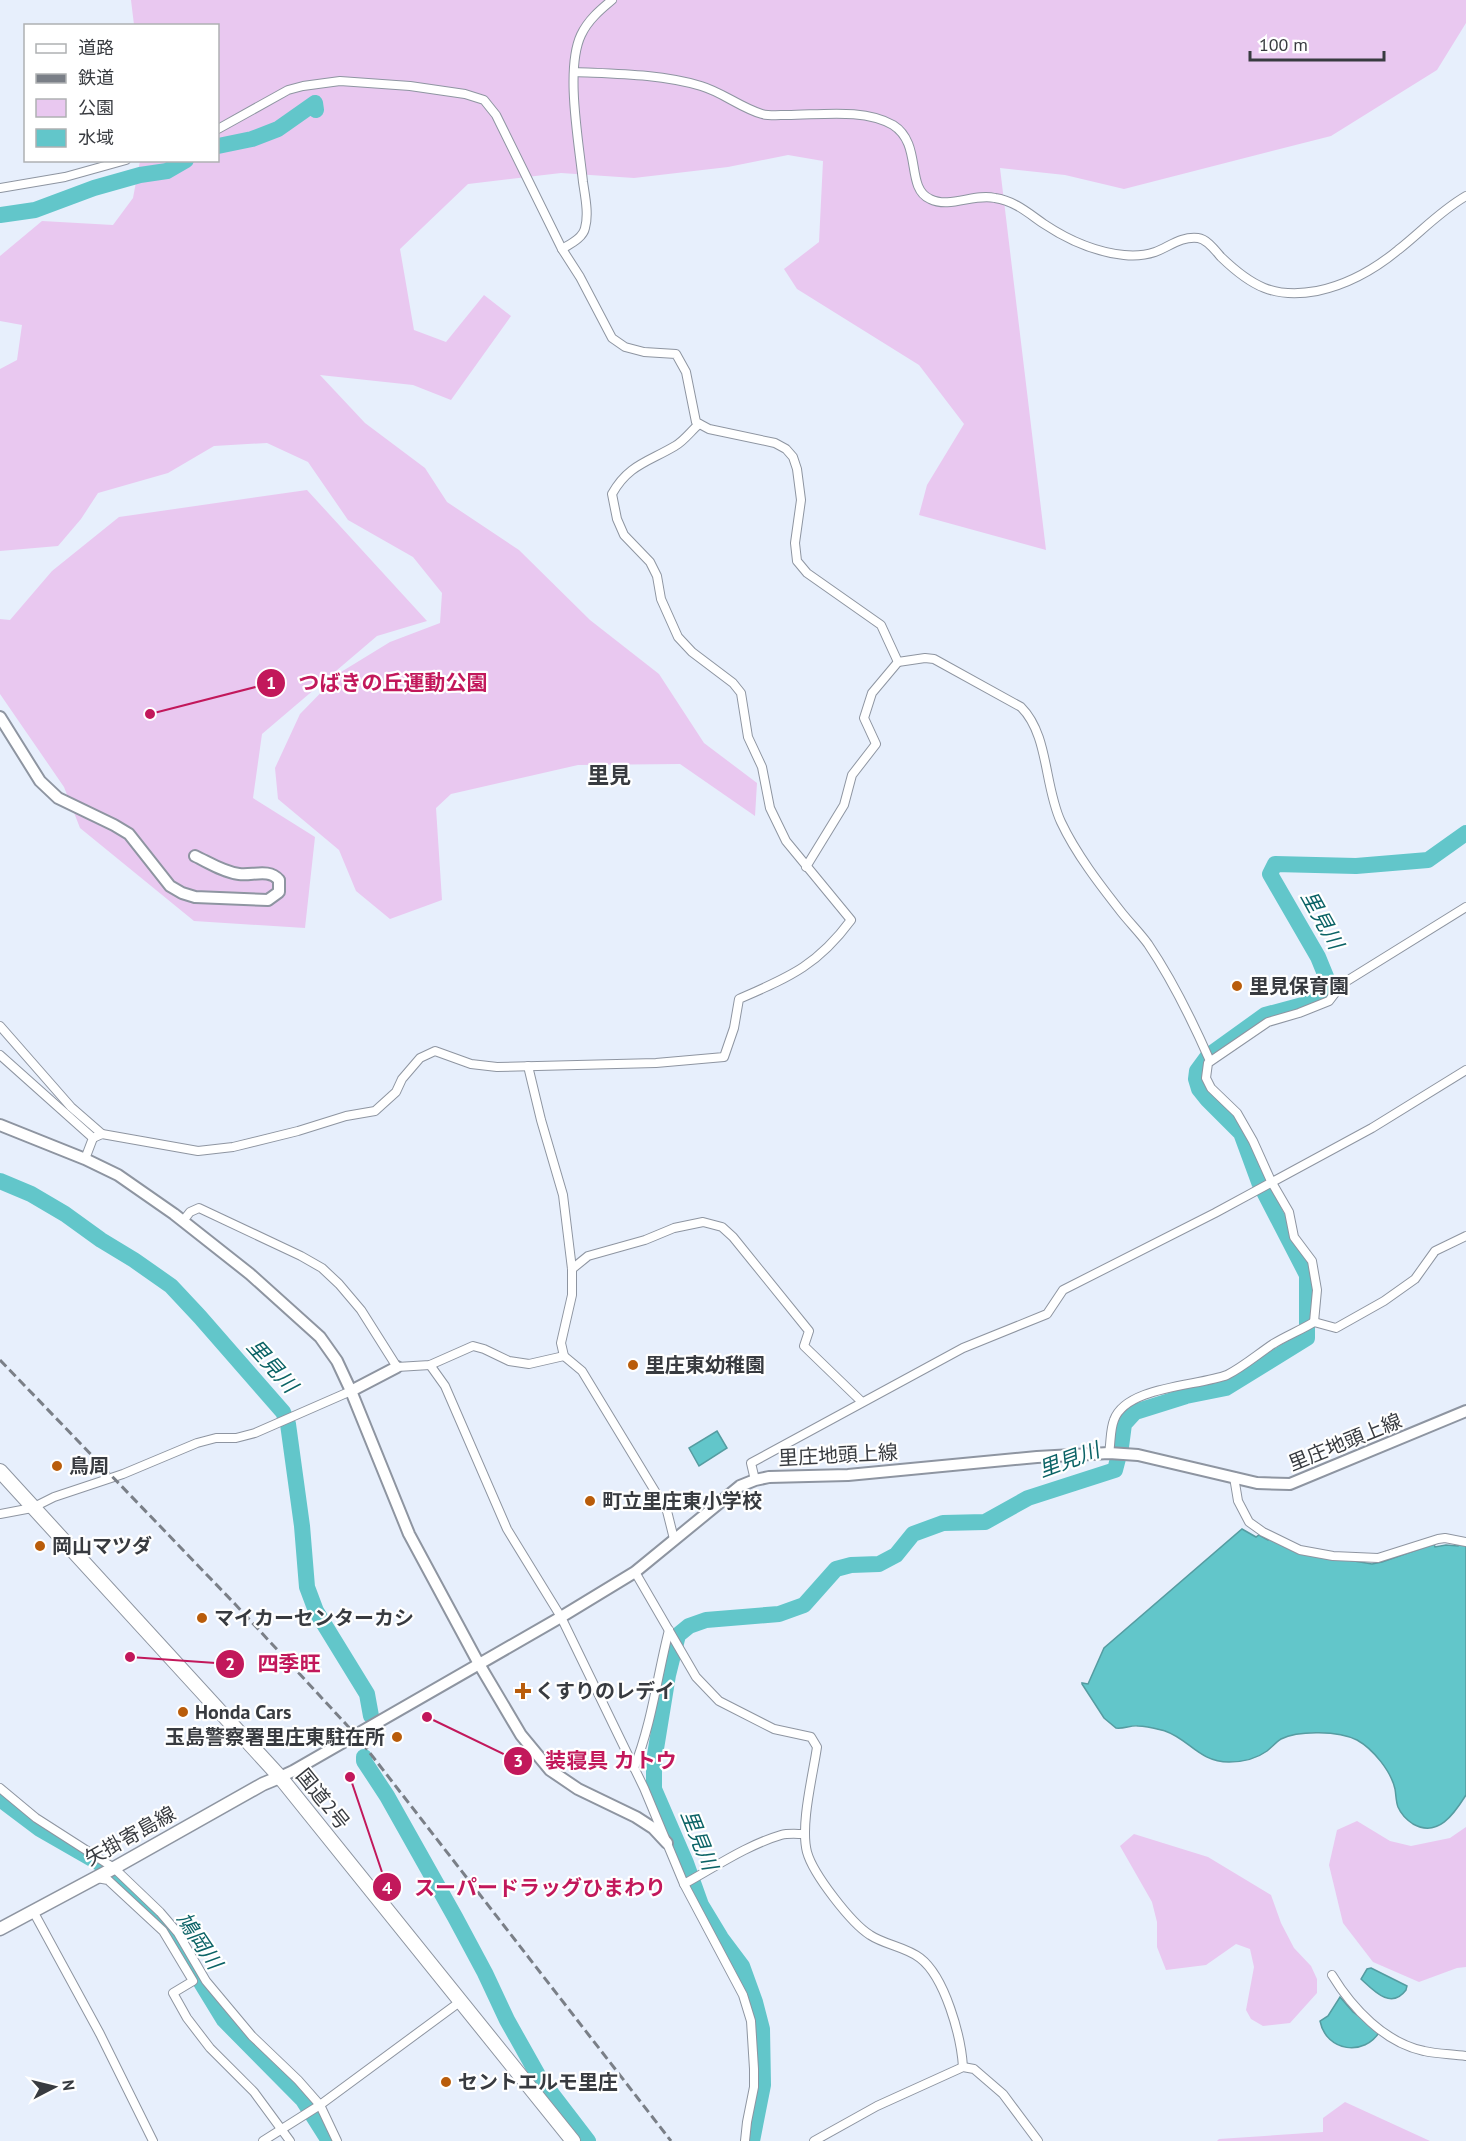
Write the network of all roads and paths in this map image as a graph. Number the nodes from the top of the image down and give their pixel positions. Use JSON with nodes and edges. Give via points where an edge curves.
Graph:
{"nodes":[{"id":1,"x":612,"y":0,"type":"edge"},
{"id":2,"x":575,"y":72,"type":"junction"},
{"id":3,"x":219,"y":128,"type":"edge"},
{"id":4,"x":119,"y":162,"type":"edge"},
{"id":5,"x":0,"y":188,"type":"edge"},
{"id":6,"x":1466,"y":196,"type":"edge"},
{"id":7,"x":562,"y":249,"type":"junction"},
{"id":8,"x":699,"y":424,"type":"junction"},
{"id":9,"x":898,"y":662,"type":"junction"},
{"id":10,"x":0,"y":717,"type":"edge"},
{"id":11,"x":195,"y":856,"type":"dead end"},
{"id":12,"x":807,"y":867,"type":"junction"},
{"id":13,"x":1466,"y":907,"type":"edge"},
{"id":14,"x":0,"y":1026,"type":"edge"},
{"id":15,"x":0,"y":1055,"type":"edge"},
{"id":16,"x":1210,"y":1060,"type":"junction"},
{"id":17,"x":528,"y":1066,"type":"junction"},
{"id":18,"x":1466,"y":1070,"type":"edge"},
{"id":19,"x":0,"y":1125,"type":"edge"},
{"id":20,"x":102,"y":1134,"type":"junction"},
{"id":21,"x":93,"y":1138,"type":"junction"},
{"id":22,"x":85,"y":1159,"type":"junction"},
{"id":23,"x":1271,"y":1181,"type":"junction"},
{"id":24,"x":183,"y":1221,"type":"junction"},
{"id":25,"x":1466,"y":1236,"type":"edge"},
{"id":26,"x":572,"y":1269,"type":"junction"},
{"id":27,"x":1314,"y":1322,"type":"junction"},
{"id":28,"x":564,"y":1356,"type":"junction"},
{"id":29,"x":430,"y":1365,"type":"junction"},
{"id":30,"x":397,"y":1367,"type":"junction"},
{"id":31,"x":351,"y":1391,"type":"junction"},
{"id":32,"x":862,"y":1401,"type":"junction"},
{"id":33,"x":1466,"y":1411,"type":"edge"},
{"id":34,"x":1111,"y":1452,"type":"junction"},
{"id":35,"x":0,"y":1472,"type":"edge"},
{"id":36,"x":1233,"y":1477,"type":"junction"},
{"id":37,"x":755,"y":1480,"type":"junction"},
{"id":38,"x":32,"y":1508,"type":"junction"},
{"id":39,"x":0,"y":1514,"type":"edge"},
{"id":40,"x":674,"y":1539,"type":"junction"},
{"id":41,"x":1466,"y":1542,"type":"edge"},
{"id":42,"x":635,"y":1572,"type":"junction"},
{"id":43,"x":561,"y":1617,"type":"junction"},
{"id":44,"x":670,"y":1632,"type":"junction"},
{"id":45,"x":479,"y":1664,"type":"junction"},
{"id":46,"x":634,"y":1768,"type":"junction"},
{"id":47,"x":280,"y":1777,"type":"junction"},
{"id":48,"x":0,"y":1788,"type":"edge"},
{"id":49,"x":804,"y":1834,"type":"junction"},
{"id":50,"x":667,"y":1843,"type":"junction"},
{"id":51,"x":114,"y":1868,"type":"junction"},
{"id":52,"x":98,"y":1876,"type":"junction"},
{"id":53,"x":684,"y":1884,"type":"junction"},
{"id":54,"x":33,"y":1911,"type":"junction"},
{"id":55,"x":0,"y":1929,"type":"edge"},
{"id":56,"x":1332,"y":1975,"type":"dead end"},
{"id":57,"x":461,"y":2001,"type":"junction"},
{"id":58,"x":1466,"y":2056,"type":"edge"},
{"id":59,"x":963,"y":2067,"type":"junction"},
{"id":60,"x":320,"y":2105,"type":"junction"},
{"id":61,"x":282,"y":2128,"type":"junction"},
{"id":62,"x":153,"y":2141,"type":"edge"},
{"id":63,"x":263,"y":2141,"type":"edge"},
{"id":64,"x":290,"y":2141,"type":"edge"},
{"id":65,"x":337,"y":2141,"type":"edge"},
{"id":66,"x":573,"y":2141,"type":"edge"},
{"id":67,"x":745,"y":2141,"type":"edge"},
{"id":68,"x":814,"y":2141,"type":"edge"},
{"id":69,"x":1038,"y":2141,"type":"edge"}],
"edges":[{"from":1,"to":2,"type":"street","via":[[594,15],[581,35]]},
{"from":2,"to":6,"type":"street","via":[[629,74],[703,86],[763,114],[831,113],[879,119],[904,134],[917,183],[929,199],[941,203],[993,197],[1020,206],[1074,241],[1127,255],[1154,252],[1179,240],[1199,238],[1260,288],[1284,294],[1317,291],[1371,269]]},
{"from":2,"to":7,"type":"street","via":[[587,213],[580,238]]},
{"from":3,"to":7,"type":"street","via":[[288,90],[340,81],[410,86],[484,100],[496,115]]},
{"from":4,"to":5,"type":"street","via":[[65,177]]},
{"from":7,"to":8,"type":"street","via":[[612,338],[625,347],[644,352],[676,354],[686,372],[693,414]]},
{"from":8,"to":9,"type":"street","via":[[776,443],[793,457],[801,500],[795,543],[797,561],[807,573],[881,625]]},
{"from":8,"to":12,"type":"street","via":[[676,445],[634,466],[620,479],[612,494],[617,519],[624,535],[650,562],[678,637],[741,693],[748,738],[762,767],[770,808],[786,841]]},
{"from":9,"to":12,"type":"street","via":[[872,693],[864,718],[876,744],[852,775],[844,805]]},
{"from":9,"to":16,"type":"street","via":[[934,659],[1021,707],[1034,723],[1061,821],[1085,862],[1147,943],[1184,1004]]},
{"from":10,"to":11,"type":"street","via":[[40,781],[58,798],[129,834],[170,886],[195,897],[268,900],[279,892],[275,875],[238,874]]},
{"from":12,"to":17,"type":"street","via":[[850,920],[823,954],[804,969],[739,999],[724,1057]]},
{"from":13,"to":16,"type":"street","via":[[1342,984],[1329,1001],[1268,1022]]},
{"from":14,"to":20,"type":"street","via":[[71,1107]]},
{"from":15,"to":21,"type":"street"},
{"from":16,"to":23,"type":"street","via":[[1206,1078],[1211,1088],[1237,1113]]},
{"from":17,"to":20,"type":"street","via":[[481,1066],[435,1051],[420,1058],[396,1092],[375,1111],[233,1147],[198,1151]]},
{"from":17,"to":26,"type":"street","via":[[563,1195]]},
{"from":18,"to":23,"type":"street","via":[[1372,1128]]},
{"from":19,"to":22,"type":"street"},
{"from":20,"to":21,"type":"street"},
{"from":21,"to":22,"type":"street"},
{"from":22,"to":24,"type":"street","via":[[117,1175]]},
{"from":23,"to":27,"type":"street","via":[[1288,1212],[1294,1237],[1312,1261],[1317,1290]]},
{"from":23,"to":32,"type":"street","via":[[1063,1290],[1047,1314],[963,1348],[899,1385]]},
{"from":24,"to":30,"type":"street","via":[[199,1208],[322,1268],[361,1310]]},
{"from":24,"to":31,"type":"street","via":[[320,1337]]},
{"from":25,"to":27,"type":"street","via":[[1436,1251],[1415,1280],[1384,1301],[1336,1328]]},
{"from":26,"to":28,"type":"street","via":[[572,1295],[561,1343]]},
{"from":26,"to":32,"type":"street","via":[[588,1256],[674,1228],[703,1222],[722,1227],[809,1331],[804,1346]]},
{"from":27,"to":34,"type":"street","via":[[1230,1373],[1164,1388],[1131,1402],[1113,1421]]},
{"from":28,"to":29,"type":"street","via":[[529,1364],[509,1361],[473,1346]]},
{"from":28,"to":40,"type":"street","via":[[582,1371],[667,1511]]},
{"from":29,"to":30,"type":"street"},
{"from":29,"to":43,"type":"street","via":[[445,1386],[507,1529]]},
{"from":30,"to":31,"type":"street"},
{"from":31,"to":38,"type":"street","via":[[255,1433],[197,1443]]},
{"from":31,"to":45,"type":"street","via":[[409,1534]]},
{"from":32,"to":37,"type":"street","via":[[751,1463]]},
{"from":33,"to":36,"type":"street","name":"里庄地頭上線","via":[[1290,1484],[1257,1483]]},
{"from":34,"to":36,"type":"street","name":"里庄地頭上線","via":[[1126,1452]]},
{"from":34,"to":37,"type":"street","name":"里庄地頭上線"},
{"from":35,"to":38,"type":"highway","name":"国道2号"},
{"from":36,"to":41,"type":"street","via":[[1238,1502],[1250,1522],[1300,1550],[1378,1558],[1438,1539]]},
{"from":37,"to":40,"type":"street","name":"里庄地頭上線","via":[[741,1486]]},
{"from":38,"to":39,"type":"street"},
{"from":38,"to":47,"type":"highway","name":"国道2号"},
{"from":40,"to":42,"type":"street","name":"里庄地頭上線"},
{"from":42,"to":43,"type":"street","name":"里庄地頭上線"},
{"from":42,"to":44,"type":"street"},
{"from":43,"to":45,"type":"street","name":"里庄地頭上線"},
{"from":43,"to":46,"type":"street"},
{"from":44,"to":46,"type":"street","via":[[651,1719]]},
{"from":44,"to":49,"type":"street","via":[[696,1677],[719,1701],[774,1729],[811,1737],[817,1747]]},
{"from":45,"to":47,"type":"street","name":"里庄地頭上線"},
{"from":45,"to":50,"type":"street","via":[[521,1735],[550,1770],[578,1789],[636,1817]]},
{"from":46,"to":50,"type":"street"},
{"from":47,"to":51,"type":"main road","name":"矢掛寄島線"},
{"from":47,"to":57,"type":"highway","name":"国道2号"},
{"from":48,"to":51,"type":"street","via":[[36,1818]]},
{"from":49,"to":53,"type":"street","via":[[769,1839]]},
{"from":49,"to":59,"type":"street","via":[[812,1864],[853,1919],[870,1935],[919,1956],[933,1970],[943,1988]]},
{"from":50,"to":53,"type":"street"},
{"from":51,"to":52,"type":"main road","name":"矢掛寄島線"},
{"from":51,"to":60,"type":"street","via":[[178,1933],[206,1981],[252,2036]]},
{"from":52,"to":54,"type":"main road","name":"矢掛寄島線"},
{"from":52,"to":61,"type":"street","via":[[108,1880],[163,1931],[193,1982],[173,1993],[187,2018]]},
{"from":53,"to":67,"type":"street","via":[[736,1980],[751,2021],[754,2087]]},
{"from":54,"to":55,"type":"main road","name":"矢掛寄島線"},
{"from":54,"to":62,"type":"street"},
{"from":56,"to":58,"type":"street","via":[[1361,2012],[1399,2042],[1423,2051]]},
{"from":57,"to":60,"type":"street"},
{"from":57,"to":66,"type":"highway","name":"国道2号"},
{"from":59,"to":68,"type":"street","via":[[877,2106]]},
{"from":59,"to":69,"type":"street","via":[[974,2069],[1003,2094]]},
{"from":60,"to":61,"type":"street"},
{"from":60,"to":65,"type":"street"},
{"from":61,"to":63,"type":"street"},
{"from":61,"to":64,"type":"street"}]}
